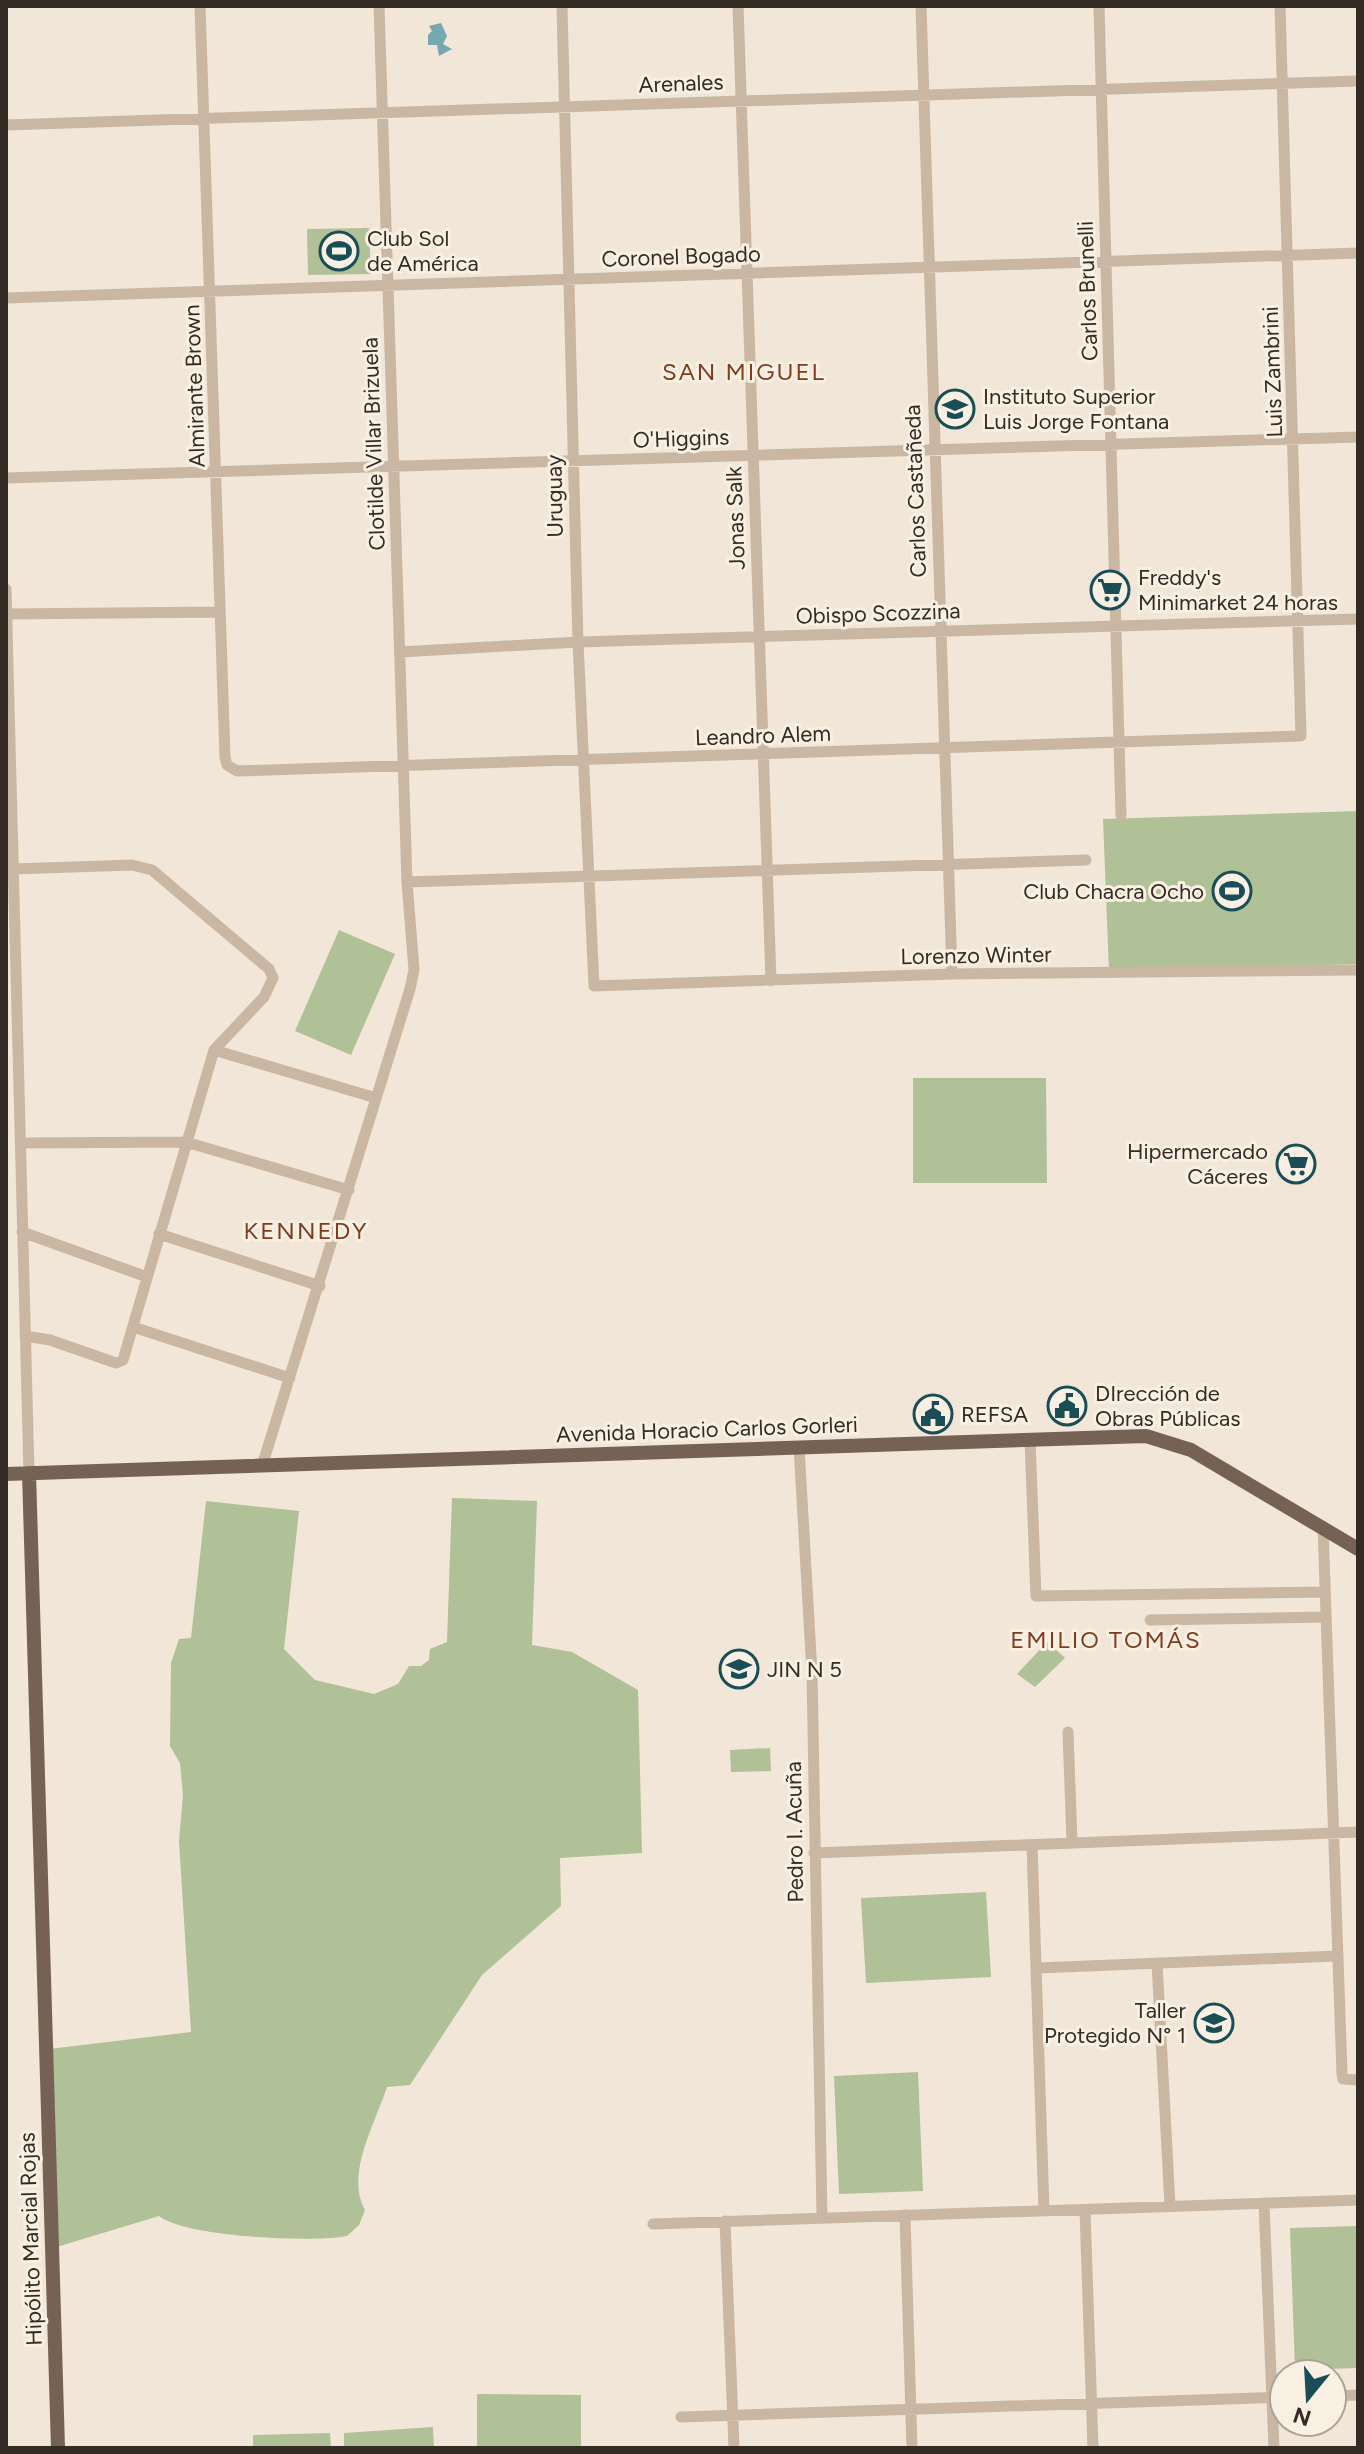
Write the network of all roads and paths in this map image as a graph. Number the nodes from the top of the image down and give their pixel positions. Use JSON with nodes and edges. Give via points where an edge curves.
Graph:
{"nodes":[{"id":1,"x":200,"y":6,"type":"edge"},
{"id":2,"x":379,"y":6,"type":"edge"},
{"id":3,"x":562,"y":6,"type":"edge"},
{"id":4,"x":738,"y":6,"type":"edge"},
{"id":5,"x":921,"y":6,"type":"edge"},
{"id":6,"x":1099,"y":6,"type":"edge"},
{"id":7,"x":1280,"y":6,"type":"edge"},
{"id":8,"x":1358,"y":81,"type":"edge"},
{"id":9,"x":1282,"y":85,"type":"junction"},
{"id":10,"x":1101,"y":90,"type":"junction"},
{"id":11,"x":923,"y":96,"type":"junction"},
{"id":12,"x":740,"y":102,"type":"junction"},
{"id":13,"x":564,"y":107,"type":"junction"},
{"id":14,"x":382,"y":113,"type":"junction"},
{"id":15,"x":204,"y":118,"type":"junction"},
{"id":16,"x":6,"y":125,"type":"edge"},
{"id":17,"x":1358,"y":253,"type":"edge"},
{"id":18,"x":1288,"y":256,"type":"junction"},
{"id":19,"x":1107,"y":262,"type":"junction"},
{"id":20,"x":928,"y":268,"type":"junction"},
{"id":21,"x":747,"y":274,"type":"junction"},
{"id":22,"x":569,"y":280,"type":"junction"},
{"id":23,"x":388,"y":286,"type":"junction"},
{"id":24,"x":210,"y":292,"type":"junction"},
{"id":25,"x":6,"y":298,"type":"edge"},
{"id":26,"x":1358,"y":437,"type":"edge"},
{"id":27,"x":1294,"y":439,"type":"junction"},
{"id":28,"x":1112,"y":445,"type":"junction"},
{"id":29,"x":933,"y":450,"type":"junction"},
{"id":30,"x":753,"y":456,"type":"junction"},
{"id":31,"x":573,"y":461,"type":"junction"},
{"id":32,"x":394,"y":467,"type":"junction"},
{"id":33,"x":217,"y":473,"type":"junction"},
{"id":34,"x":6,"y":478,"type":"edge"},
{"id":35,"x":6,"y":589,"type":"edge"},
{"id":36,"x":220,"y":612,"type":"junction"},
{"id":37,"x":7,"y":614,"type":"edge"},
{"id":38,"x":1358,"y":619,"type":"edge"},
{"id":39,"x":1300,"y":621,"type":"junction"},
{"id":40,"x":1118,"y":627,"type":"junction"},
{"id":41,"x":939,"y":631,"type":"junction"},
{"id":42,"x":758,"y":636,"type":"junction"},
{"id":43,"x":578,"y":642,"type":"junction"},
{"id":44,"x":400,"y":652,"type":"junction"},
{"id":45,"x":8,"y":722,"type":"edge"},
{"id":46,"x":1301,"y":736,"type":"joint"},
{"id":47,"x":1120,"y":741,"type":"junction"},
{"id":48,"x":943,"y":750,"type":"junction"},
{"id":49,"x":763,"y":755,"type":"junction"},
{"id":50,"x":583,"y":761,"type":"junction"},
{"id":51,"x":227,"y":765,"type":"joint"},
{"id":52,"x":404,"y":766,"type":"junction"},
{"id":53,"x":1121,"y":815,"type":"dead end"},
{"id":54,"x":1086,"y":860,"type":"dead end"},
{"id":55,"x":947,"y":865,"type":"junction"},
{"id":56,"x":13,"y":869,"type":"junction"},
{"id":57,"x":767,"y":870,"type":"junction"},
{"id":58,"x":589,"y":876,"type":"junction"},
{"id":59,"x":407,"y":882,"type":"junction"},
{"id":60,"x":1358,"y":970,"type":"edge"},
{"id":61,"x":952,"y":974,"type":"junction"},
{"id":62,"x":771,"y":981,"type":"junction"},
{"id":63,"x":594,"y":986,"type":"joint"},
{"id":64,"x":214,"y":1050,"type":"junction"},
{"id":65,"x":376,"y":1098,"type":"junction"},
{"id":66,"x":186,"y":1142,"type":"junction"},
{"id":67,"x":20,"y":1143,"type":"junction"},
{"id":68,"x":349,"y":1190,"type":"junction"},
{"id":69,"x":22,"y":1232,"type":"junction"},
{"id":70,"x":159,"y":1234,"type":"junction"},
{"id":71,"x":147,"y":1277,"type":"junction"},
{"id":72,"x":320,"y":1286,"type":"junction"},
{"id":73,"x":133,"y":1327,"type":"junction"},
{"id":74,"x":25,"y":1336,"type":"junction"},
{"id":75,"x":290,"y":1378,"type":"junction"},
{"id":76,"x":1030,"y":1440,"type":"junction"},
{"id":77,"x":799,"y":1447,"type":"junction"},
{"id":78,"x":262,"y":1466,"type":"junction"},
{"id":79,"x":29,"y":1473,"type":"junction"},
{"id":80,"x":6,"y":1474,"type":"edge"},
{"id":81,"x":1323,"y":1527,"type":"junction"},
{"id":82,"x":1358,"y":1549,"type":"edge"},
{"id":83,"x":1325,"y":1592,"type":"junction"},
{"id":84,"x":1326,"y":1617,"type":"junction"},
{"id":85,"x":1150,"y":1620,"type":"dead end"},
{"id":86,"x":1068,"y":1732,"type":"dead end"},
{"id":87,"x":1358,"y":1832,"type":"edge"},
{"id":88,"x":1333,"y":1833,"type":"junction"},
{"id":89,"x":1072,"y":1842,"type":"junction"},
{"id":90,"x":1032,"y":1845,"type":"junction"},
{"id":91,"x":814,"y":1853,"type":"junction"},
{"id":92,"x":1337,"y":1956,"type":"junction"},
{"id":93,"x":1157,"y":1963,"type":"junction"},
{"id":94,"x":1038,"y":1968,"type":"junction"},
{"id":95,"x":1358,"y":2080,"type":"edge"},
{"id":96,"x":1358,"y":2200,"type":"edge"},
{"id":97,"x":1264,"y":2203,"type":"junction"},
{"id":98,"x":1170,"y":2206,"type":"junction"},
{"id":99,"x":1085,"y":2210,"type":"junction"},
{"id":100,"x":1044,"y":2211,"type":"junction"},
{"id":101,"x":905,"y":2215,"type":"junction"},
{"id":102,"x":822,"y":2217,"type":"junction"},
{"id":103,"x":725,"y":2221,"type":"junction"},
{"id":104,"x":653,"y":2224,"type":"dead end"},
{"id":105,"x":1275,"y":2358,"type":"edge"},
{"id":106,"x":1268,"y":2397,"type":"edge"},
{"id":107,"x":1091,"y":2403,"type":"junction"},
{"id":108,"x":911,"y":2409,"type":"junction"},
{"id":109,"x":733,"y":2414,"type":"junction"},
{"id":110,"x":681,"y":2417,"type":"dead end"},
{"id":111,"x":58,"y":2448,"type":"edge"},
{"id":112,"x":734,"y":2448,"type":"edge"},
{"id":113,"x":912,"y":2448,"type":"edge"},
{"id":114,"x":1093,"y":2448,"type":"edge"}],
"edges":[{"from":1,"to":15,"type":"street","name":"Almirante Brown"},
{"from":2,"to":14,"type":"street","name":"Clotilde Villar Brizuela"},
{"from":3,"to":13,"type":"street","name":"Uruguay"},
{"from":4,"to":12,"type":"street","name":"Jonas Salk"},
{"from":5,"to":11,"type":"street","name":"Carlos Castañeda"},
{"from":6,"to":10,"type":"street","name":"Carlos Brunelli"},
{"from":7,"to":9,"type":"street","name":"Luis Zambrini"},
{"from":8,"to":9,"type":"street","name":"Arenales"},
{"from":9,"to":10,"type":"street","name":"Arenales"},
{"from":9,"to":18,"type":"street","name":"Luis Zambrini"},
{"from":10,"to":11,"type":"street","name":"Arenales"},
{"from":10,"to":19,"type":"street","name":"Carlos Brunelli"},
{"from":11,"to":12,"type":"street","name":"Arenales"},
{"from":11,"to":20,"type":"street","name":"Carlos Castañeda"},
{"from":12,"to":13,"type":"street","name":"Arenales"},
{"from":12,"to":21,"type":"street","name":"Jonas Salk"},
{"from":13,"to":14,"type":"street","name":"Arenales"},
{"from":13,"to":22,"type":"street","name":"Uruguay"},
{"from":14,"to":15,"type":"street","name":"Arenales"},
{"from":14,"to":23,"type":"street","name":"Clotilde Villar Brizuela"},
{"from":15,"to":16,"type":"street","name":"Arenales"},
{"from":15,"to":24,"type":"street","name":"Almirante Brown"},
{"from":17,"to":18,"type":"street","name":"Coronel Bogado"},
{"from":18,"to":19,"type":"street","name":"Coronel Bogado"},
{"from":18,"to":27,"type":"street","name":"Luis Zambrini"},
{"from":19,"to":20,"type":"street","name":"Coronel Bogado"},
{"from":19,"to":28,"type":"street","name":"Carlos Brunelli"},
{"from":20,"to":21,"type":"street","name":"Coronel Bogado"},
{"from":20,"to":29,"type":"street","name":"Carlos Castañeda"},
{"from":21,"to":22,"type":"street","name":"Coronel Bogado"},
{"from":21,"to":30,"type":"street","name":"Jonas Salk"},
{"from":22,"to":23,"type":"street","name":"Coronel Bogado"},
{"from":22,"to":31,"type":"street","name":"Uruguay"},
{"from":23,"to":24,"type":"street","name":"Coronel Bogado"},
{"from":23,"to":32,"type":"street","name":"Clotilde Villar Brizuela"},
{"from":24,"to":25,"type":"street","name":"Coronel Bogado"},
{"from":24,"to":33,"type":"street","name":"Almirante Brown"},
{"from":26,"to":27,"type":"street","name":"O'Higgins"},
{"from":27,"to":28,"type":"street","name":"O'Higgins"},
{"from":27,"to":39,"type":"street","name":"Luis Zambrini"},
{"from":28,"to":29,"type":"street","name":"O'Higgins"},
{"from":28,"to":40,"type":"street","name":"Carlos Brunelli"},
{"from":29,"to":30,"type":"street","name":"O'Higgins"},
{"from":29,"to":41,"type":"street","name":"Carlos Castañeda"},
{"from":30,"to":31,"type":"street","name":"O'Higgins"},
{"from":30,"to":42,"type":"street","name":"Jonas Salk"},
{"from":31,"to":32,"type":"street","name":"O'Higgins"},
{"from":31,"to":43,"type":"street","name":"Uruguay"},
{"from":32,"to":33,"type":"street","name":"O'Higgins"},
{"from":32,"to":44,"type":"street","name":"Clotilde Villar Brizuela"},
{"from":33,"to":34,"type":"street","name":"O'Higgins"},
{"from":33,"to":36,"type":"street","name":"Almirante Brown"},
{"from":35,"to":37,"type":"street","name":"Hipólito Marcial Rojas"},
{"from":36,"to":37,"type":"street"},
{"from":36,"to":51,"type":"street","name":"Almirante Brown"},
{"from":37,"to":45,"type":"street","name":"Hipólito Marcial Rojas"},
{"from":38,"to":39,"type":"street","name":"Obispo Scozzina"},
{"from":39,"to":40,"type":"street","name":"Obispo Scozzina"},
{"from":39,"to":46,"type":"street","name":"Luis Zambrini"},
{"from":40,"to":41,"type":"street","name":"Obispo Scozzina"},
{"from":40,"to":47,"type":"street","name":"Carlos Brunelli"},
{"from":41,"to":42,"type":"street","name":"Obispo Scozzina"},
{"from":41,"to":48,"type":"street","name":"Carlos Castañeda"},
{"from":42,"to":43,"type":"street","name":"Obispo Scozzina"},
{"from":42,"to":49,"type":"street","name":"Jonas Salk"},
{"from":43,"to":44,"type":"street","name":"Obispo Scozzina"},
{"from":43,"to":50,"type":"street","name":"Uruguay"},
{"from":44,"to":52,"type":"street","name":"Clotilde Villar Brizuela"},
{"from":45,"to":56,"type":"street","name":"Hipólito Marcial Rojas"},
{"from":46,"to":47,"type":"street","name":"Leandro Alem"},
{"from":47,"to":48,"type":"street","name":"Leandro Alem"},
{"from":47,"to":53,"type":"street","name":"Carlos Brunelli"},
{"from":48,"to":49,"type":"street","name":"Leandro Alem"},
{"from":48,"to":55,"type":"street","name":"Carlos Castañeda"},
{"from":49,"to":50,"type":"street","name":"Leandro Alem"},
{"from":49,"to":57,"type":"street","name":"Jonas Salk"},
{"from":50,"to":52,"type":"street","name":"Leandro Alem"},
{"from":50,"to":58,"type":"street","name":"Uruguay"},
{"from":51,"to":52,"type":"street","name":"Leandro Alem","via":[[237,771]]},
{"from":52,"to":59,"type":"street","name":"Clotilde Villar Brizuela"},
{"from":54,"to":55,"type":"street"},
{"from":55,"to":57,"type":"street"},
{"from":55,"to":61,"type":"street","name":"Carlos Castañeda"},
{"from":56,"to":64,"type":"street","via":[[132,865],[152,870],[269,969],[273,978],[264,997]]},
{"from":56,"to":67,"type":"street","name":"Hipólito Marcial Rojas"},
{"from":57,"to":58,"type":"street"},
{"from":57,"to":62,"type":"street","name":"Jonas Salk"},
{"from":58,"to":59,"type":"street"},
{"from":58,"to":63,"type":"street","name":"Uruguay"},
{"from":59,"to":65,"type":"street","name":"Clotilde Villar Brizuela","via":[[414,970]]},
{"from":60,"to":61,"type":"street","name":"Lorenzo Winter"},
{"from":61,"to":62,"type":"street","name":"Lorenzo Winter"},
{"from":62,"to":63,"type":"street","name":"Lorenzo Winter"},
{"from":64,"to":65,"type":"street"},
{"from":64,"to":66,"type":"street"},
{"from":65,"to":68,"type":"street","name":"Clotilde Villar Brizuela"},
{"from":66,"to":67,"type":"street"},
{"from":66,"to":68,"type":"street"},
{"from":66,"to":70,"type":"street"},
{"from":67,"to":69,"type":"street","name":"Hipólito Marcial Rojas"},
{"from":68,"to":72,"type":"street","name":"Clotilde Villar Brizuela"},
{"from":69,"to":71,"type":"street"},
{"from":69,"to":74,"type":"street","name":"Hipólito Marcial Rojas"},
{"from":70,"to":71,"type":"street"},
{"from":70,"to":72,"type":"street"},
{"from":71,"to":73,"type":"street"},
{"from":72,"to":75,"type":"street","name":"Clotilde Villar Brizuela"},
{"from":73,"to":74,"type":"street","via":[[121,1364]]},
{"from":73,"to":75,"type":"street"},
{"from":74,"to":79,"type":"street","name":"Hipólito Marcial Rojas"},
{"from":75,"to":78,"type":"street","name":"Clotilde Villar Brizuela"},
{"from":76,"to":77,"type":"main road","name":"Avenida Horacio Carlos Gorleri"},
{"from":76,"to":81,"type":"main road","name":"Avenida Horacio Carlos Gorleri","via":[[1146,1436],[1170,1441]]},
{"from":76,"to":83,"type":"street","via":[[1036,1596]]},
{"from":77,"to":78,"type":"main road","name":"Avenida Horacio Carlos Gorleri"},
{"from":77,"to":91,"type":"street","name":"Pedro I. Acuña","via":[[812,1673]]},
{"from":78,"to":79,"type":"main road","name":"Avenida Horacio Carlos Gorleri"},
{"from":79,"to":80,"type":"main road","name":"Avenida Horacio Carlos Gorleri"},
{"from":79,"to":111,"type":"main road","name":"Hipólito Marcial Rojas"},
{"from":81,"to":82,"type":"main road","name":"Avenida Horacio Carlos Gorleri"},
{"from":81,"to":83,"type":"street"},
{"from":83,"to":84,"type":"street"},
{"from":84,"to":85,"type":"street"},
{"from":84,"to":88,"type":"street"},
{"from":86,"to":89,"type":"street"},
{"from":87,"to":88,"type":"street"},
{"from":88,"to":89,"type":"street"},
{"from":88,"to":92,"type":"street"},
{"from":89,"to":90,"type":"street"},
{"from":90,"to":91,"type":"street"},
{"from":90,"to":94,"type":"street"},
{"from":91,"to":102,"type":"street","name":"Pedro I. Acuña"},
{"from":92,"to":93,"type":"street"},
{"from":92,"to":95,"type":"street","via":[[1343,2079]]},
{"from":93,"to":94,"type":"street"},
{"from":93,"to":98,"type":"street"},
{"from":94,"to":100,"type":"street"},
{"from":96,"to":97,"type":"street"},
{"from":97,"to":98,"type":"street"},
{"from":97,"to":105,"type":"street"},
{"from":98,"to":99,"type":"street"},
{"from":99,"to":100,"type":"street"},
{"from":99,"to":107,"type":"street"},
{"from":100,"to":101,"type":"street"},
{"from":101,"to":102,"type":"street"},
{"from":101,"to":108,"type":"street"},
{"from":102,"to":103,"type":"street"},
{"from":103,"to":104,"type":"street"},
{"from":103,"to":109,"type":"street"},
{"from":106,"to":107,"type":"street"},
{"from":107,"to":108,"type":"street"},
{"from":107,"to":114,"type":"street"},
{"from":108,"to":109,"type":"street"},
{"from":108,"to":113,"type":"street"},
{"from":109,"to":110,"type":"street"},
{"from":109,"to":112,"type":"street"}]}
